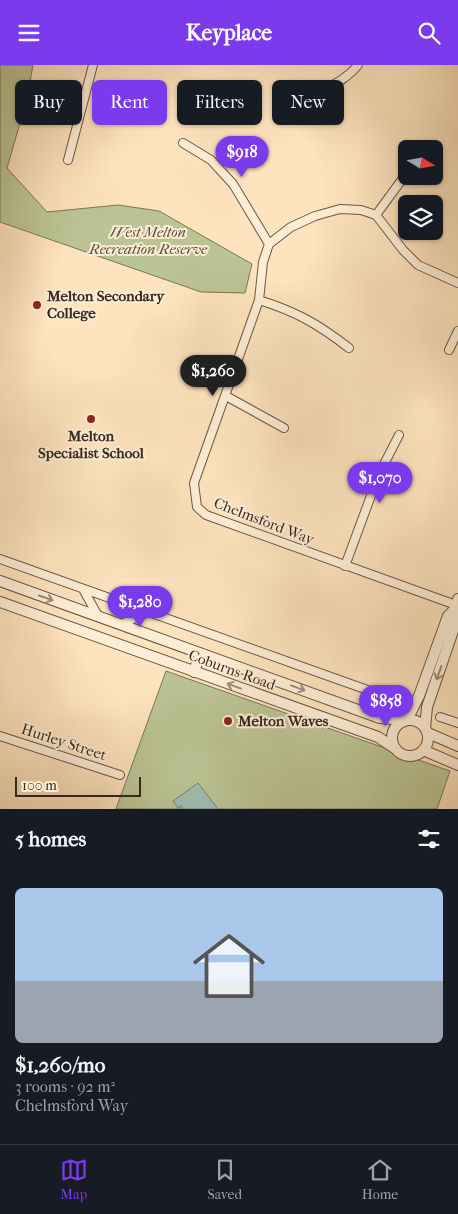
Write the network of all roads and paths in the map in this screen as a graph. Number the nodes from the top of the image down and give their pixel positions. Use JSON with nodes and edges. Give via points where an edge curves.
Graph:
{"nodes":[{"id":1,"x":93,"y":65,"type":"edge"},
{"id":2,"x":358,"y":65,"type":"edge"},
{"id":3,"x":342,"y":80,"type":"edge"},
{"id":4,"x":184,"y":143,"type":"dead end"},
{"id":5,"x":68,"y":160,"type":"dead end"},
{"id":6,"x":398,"y":185,"type":"edge"},
{"id":7,"x":376,"y":215,"type":"junction"},
{"id":8,"x":269,"y":244,"type":"junction"},
{"id":9,"x":458,"y":283,"type":"edge"},
{"id":10,"x":259,"y":300,"type":"junction"},
{"id":11,"x":458,"y":331,"type":"edge"},
{"id":12,"x":349,"y":348,"type":"dead end"},
{"id":13,"x":449,"y":350,"type":"dead end"},
{"id":14,"x":226,"y":396,"type":"junction"},
{"id":15,"x":284,"y":428,"type":"dead end"},
{"id":16,"x":399,"y":435,"type":"dead end"},
{"id":17,"x":0,"y":559,"type":"edge"},
{"id":18,"x":345,"y":566,"type":"junction"},
{"id":19,"x":0,"y":581,"type":"edge"},
{"id":20,"x":83,"y":589,"type":"junction"},
{"id":21,"x":0,"y":602,"type":"edge"},
{"id":22,"x":457,"y":604,"type":"edge"},
{"id":23,"x":148,"y":612,"type":"junction"},
{"id":24,"x":98,"y":616,"type":"junction"},
{"id":25,"x":122,"y":624,"type":"junction"},
{"id":26,"x":200,"y":653,"type":"junction"},
{"id":27,"x":194,"y":672,"type":"junction"},
{"id":28,"x":376,"y":693,"type":"dead end"},
{"id":29,"x":440,"y":717,"type":"dead end"},
{"id":30,"x":406,"y":720,"type":"junction"},
{"id":31,"x":458,"y":723,"type":"edge"},
{"id":32,"x":426,"y":730,"type":"junction"},
{"id":33,"x":0,"y":736,"type":"edge"},
{"id":34,"x":458,"y":746,"type":"edge"},
{"id":35,"x":396,"y":749,"type":"junction"},
{"id":36,"x":423,"y":750,"type":"junction"},
{"id":37,"x":458,"y":765,"type":"edge"},
{"id":38,"x":120,"y":775,"type":"dead end"}],
"edges":[{"from":1,"to":5,"type":"street"},
{"from":2,"to":3,"type":"street"},
{"from":4,"to":8,"type":"street","via":[[211,160],[233,184]]},
{"from":6,"to":7,"type":"street"},
{"from":7,"to":8,"type":"street","via":[[361,209],[340,209],[291,227]]},
{"from":7,"to":9,"type":"street","via":[[418,265]]},
{"from":8,"to":10,"type":"street","name":"Chelmsford Way","via":[[263,262]]},
{"from":10,"to":12,"type":"street","via":[[288,309],[318,325]]},
{"from":10,"to":14,"type":"street","name":"Chelmsford Way"},
{"from":11,"to":13,"type":"street"},
{"from":14,"to":15,"type":"street"},
{"from":14,"to":18,"type":"street","name":"Chelmsford Way","via":[[194,483],[197,507],[213,518]]},
{"from":16,"to":18,"type":"street","via":[[379,474]]},
{"from":17,"to":20,"type":"street","name":"Coburns Road"},
{"from":18,"to":22,"type":"street","name":"Chelmsford Way"},
{"from":19,"to":24,"type":"street","name":"Coburns Road","one_way":true},
{"from":20,"to":23,"type":"street","name":"Coburns Road"},
{"from":20,"to":24,"type":"street"},
{"from":21,"to":27,"type":"street","name":"Coburns Road"},
{"from":22,"to":30,"type":"street","via":[[448,616]]},
{"from":22,"to":32,"type":"street","one_way":true,"via":[[454,627],[427,707]]},
{"from":23,"to":25,"type":"street"},
{"from":23,"to":28,"type":"street","name":"Coburns Road"},
{"from":24,"to":25,"type":"street","name":"Coburns Road"},
{"from":25,"to":26,"type":"street","name":"Coburns Road"},
{"from":26,"to":27,"type":"street"},
{"from":26,"to":30,"type":"street","name":"Coburns Road","one_way":true,"via":[[380,718]]},
{"from":35,"to":27,"type":"street","name":"Coburns Road","one_way":true,"via":[[378,737]]},
{"from":29,"to":31,"type":"street"},
{"from":30,"to":32,"type":"street","via":[[417,721]]},
{"from":30,"to":35,"type":"street","via":[[393,732]]},
{"from":32,"to":34,"type":"street"},
{"from":32,"to":36,"type":"street","via":[[428,739]]},
{"from":33,"to":38,"type":"street","name":"Hurley Street"},
{"from":35,"to":36,"type":"street","via":[[412,756]]},
{"from":36,"to":37,"type":"street"}]}
